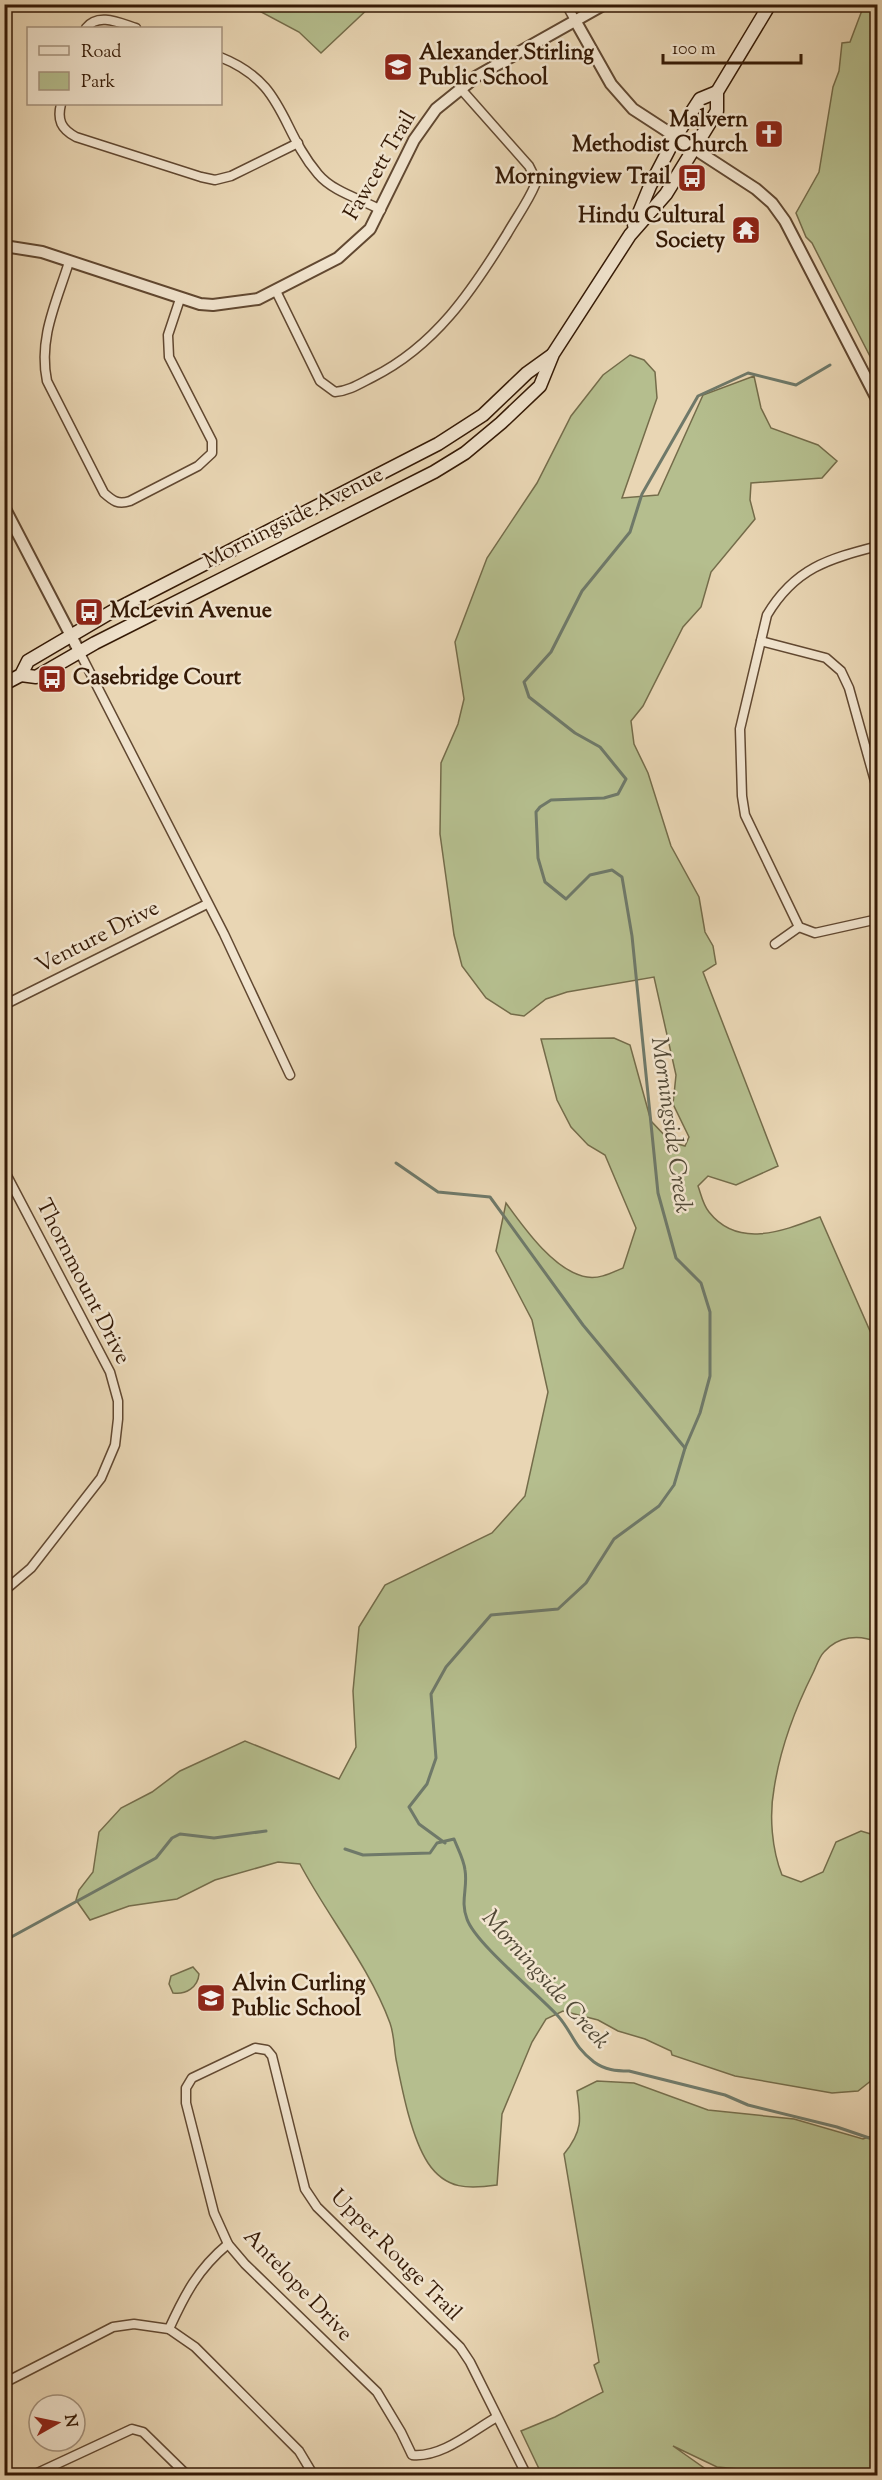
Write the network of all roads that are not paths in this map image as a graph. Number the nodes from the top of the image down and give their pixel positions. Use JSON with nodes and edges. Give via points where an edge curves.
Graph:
{"nodes":[{"id":1,"x":566,"y":4,"type":"edge"},
{"id":2,"x":605,"y":4,"type":"edge"},
{"id":3,"x":770,"y":4,"type":"edge"},
{"id":4,"x":576,"y":22,"type":"junction"},
{"id":5,"x":87,"y":27,"type":"edge"},
{"id":6,"x":132,"y":27,"type":"edge"},
{"id":7,"x":222,"y":58,"type":"edge"},
{"id":8,"x":460,"y":88,"type":"junction"},
{"id":9,"x":717,"y":92,"type":"junction"},
{"id":10,"x":61,"y":105,"type":"edge"},
{"id":11,"x":676,"y":135,"type":"junction"},
{"id":12,"x":298,"y":143,"type":"junction"},
{"id":13,"x":693,"y":147,"type":"junction"},
{"id":14,"x":381,"y":210,"type":"junction"},
{"id":15,"x":630,"y":235,"type":"junction"},
{"id":16,"x":4,"y":246,"type":"edge"},
{"id":17,"x":69,"y":262,"type":"junction"},
{"id":18,"x":276,"y":291,"type":"junction"},
{"id":19,"x":180,"y":299,"type":"junction"},
{"id":20,"x":553,"y":354,"type":"junction"},
{"id":21,"x":878,"y":400,"type":"edge"},
{"id":22,"x":4,"y":507,"type":"edge"},
{"id":23,"x":878,"y":546,"type":"edge"},
{"id":24,"x":70,"y":636,"type":"junction"},
{"id":25,"x":761,"y":641,"type":"junction"},
{"id":26,"x":80,"y":653,"type":"junction"},
{"id":27,"x":21,"y":675,"type":"junction"},
{"id":28,"x":4,"y":684,"type":"edge"},
{"id":29,"x":878,"y":792,"type":"edge"},
{"id":30,"x":207,"y":904,"type":"junction"},
{"id":31,"x":878,"y":920,"type":"edge"},
{"id":32,"x":799,"y":927,"type":"junction"},
{"id":33,"x":775,"y":944,"type":"dead end"},
{"id":34,"x":4,"y":1005,"type":"edge"},
{"id":35,"x":290,"y":1076,"type":"dead end"},
{"id":36,"x":4,"y":1170,"type":"edge"},
{"id":37,"x":4,"y":1591,"type":"edge"},
{"id":38,"x":267,"y":2050,"type":"joint"},
{"id":39,"x":228,"y":2244,"type":"junction"},
{"id":40,"x":169,"y":2329,"type":"junction"},
{"id":41,"x":4,"y":2383,"type":"edge"},
{"id":42,"x":497,"y":2417,"type":"junction"},
{"id":43,"x":31,"y":2475,"type":"edge"},
{"id":44,"x":188,"y":2475,"type":"edge"},
{"id":45,"x":314,"y":2475,"type":"edge"},
{"id":46,"x":527,"y":2475,"type":"edge"}],
"edges":[{"from":1,"to":4,"type":"street"},
{"from":2,"to":4,"type":"street","name":"Fawcett Trail"},
{"from":3,"to":9,"type":"main road","name":"Morningside Avenue"},
{"from":4,"to":8,"type":"street","name":"Fawcett Trail"},
{"from":4,"to":11,"type":"street","via":[[620,96],[641,115]]},
{"from":5,"to":6,"type":"street","via":[[103,20]]},
{"from":7,"to":12,"type":"street","via":[[265,85]]},
{"from":8,"to":14,"type":"street","name":"Fawcett Trail","via":[[436,109],[414,140]]},
{"from":8,"to":18,"type":"street","via":[[529,166],[535,185],[476,283],[441,327],[427,342],[387,370],[335,392],[320,381]]},
{"from":9,"to":11,"type":"main road","name":"Morningside Avenue","via":[[700,99]]},
{"from":9,"to":13,"type":"main road","name":"Morningside Avenue","via":[[717,111]]},
{"from":10,"to":12,"type":"street","via":[[60,123],[76,137],[208,179],[231,176]]},
{"from":11,"to":13,"type":"street"},
{"from":11,"to":15,"type":"main road","name":"Morningside Avenue"},
{"from":12,"to":14,"type":"street","via":[[318,175],[330,186]]},
{"from":13,"to":15,"type":"main road","name":"Morningside Avenue","via":[[666,194]]},
{"from":13,"to":21,"type":"street","via":[[759,191],[778,211]]},
{"from":14,"to":18,"type":"street","name":"Fawcett Trail","via":[[370,229],[345,253]]},
{"from":15,"to":20,"type":"main road","name":"Morningside Avenue"},
{"from":16,"to":17,"type":"street","name":"Fawcett Trail","via":[[42,252]]},
{"from":17,"to":19,"type":"street","name":"Fawcett Trail"},
{"from":17,"to":19,"type":"street","via":[[45,337],[43,365],[47,381],[104,493],[113,501],[130,501],[198,466],[212,453],[212,441],[169,357],[168,335]]},
{"from":18,"to":19,"type":"street","name":"Fawcett Trail","via":[[258,299],[213,305]]},
{"from":20,"to":24,"type":"main road","name":"Morningside Avenue","via":[[483,415],[438,444]]},
{"from":20,"to":26,"type":"main road","name":"Morningside Avenue","via":[[540,386],[465,453]]},
{"from":22,"to":24,"type":"street"},
{"from":23,"to":25,"type":"street","via":[[829,559],[804,574],[777,598],[767,615]]},
{"from":24,"to":26,"type":"street"},
{"from":24,"to":27,"type":"main road","name":"Morningside Avenue","via":[[28,661]]},
{"from":25,"to":29,"type":"street","via":[[826,658],[842,671]]},
{"from":25,"to":32,"type":"street","via":[[740,729],[742,796],[745,814]]},
{"from":26,"to":27,"type":"main road","name":"Morningside Avenue","via":[[36,678]]},
{"from":26,"to":30,"type":"street"},
{"from":27,"to":28,"type":"main road","name":"Morningside Avenue"},
{"from":30,"to":34,"type":"street","name":"Venture Drive"},
{"from":30,"to":35,"type":"street"},
{"from":31,"to":32,"type":"street","via":[[814,933]]},
{"from":32,"to":33,"type":"street"},
{"from":36,"to":37,"type":"street","name":"Thornmount Drive","via":[[110,1372],[118,1401],[115,1445],[101,1478],[31,1568]]},
{"from":38,"to":39,"type":"street","name":"Antelope Drive","via":[[250,2049],[192,2078],[186,2088],[186,2103],[214,2213]]},
{"from":38,"to":42,"type":"street","name":"Upper Rouge Trail","via":[[275,2063],[305,2189],[317,2207],[460,2347]]},
{"from":39,"to":40,"type":"street","via":[[191,2283]]},
{"from":39,"to":42,"type":"street","name":"Antelope Drive","via":[[377,2392],[412,2455],[425,2457],[442,2450]]},
{"from":40,"to":41,"type":"street","via":[[134,2324],[113,2327]]},
{"from":40,"to":45,"type":"street","via":[[195,2347],[299,2451]]},
{"from":42,"to":46,"type":"street","name":"Upper Rouge Trail"},
{"from":43,"to":44,"type":"street","via":[[132,2429],[143,2432]]}]}
